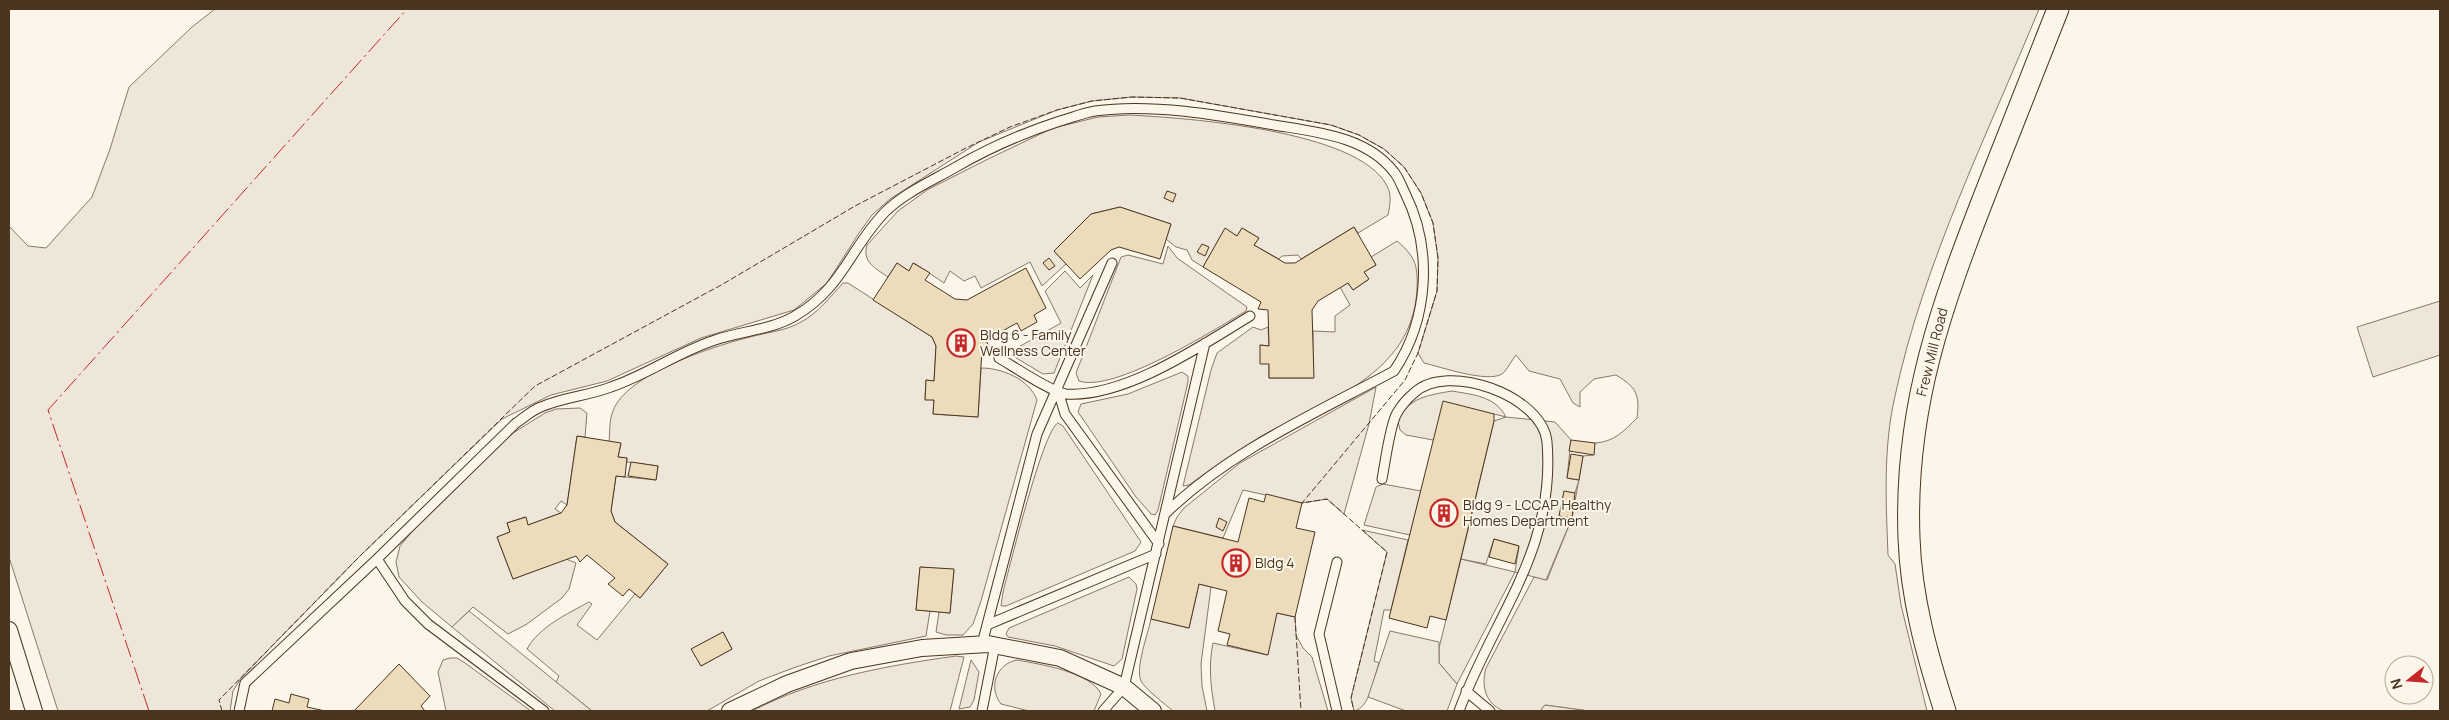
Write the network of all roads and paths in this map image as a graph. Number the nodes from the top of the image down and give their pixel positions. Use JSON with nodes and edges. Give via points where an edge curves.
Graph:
{"nodes":[{"id":1,"x":2058,"y":9,"type":"edge"},
{"id":2,"x":1112,"y":263,"type":"dead end"},
{"id":3,"x":1250,"y":316,"type":"dead end"},
{"id":4,"x":1205,"y":343,"type":"junction"},
{"id":5,"x":999,"y":358,"type":"dead end"},
{"id":6,"x":1058,"y":391,"type":"junction"},
{"id":7,"x":1382,"y":479,"type":"dead end"},
{"id":8,"x":1166,"y":513,"type":"junction"},
{"id":9,"x":1159,"y":544,"type":"junction"},
{"id":10,"x":1156,"y":554,"type":"junction"},
{"id":11,"x":376,"y":559,"type":"junction"},
{"id":12,"x":1336,"y":562,"type":"dead end"},
{"id":13,"x":987,"y":625,"type":"junction"},
{"id":14,"x":9,"y":630,"type":"edge"},
{"id":15,"x":988,"y":645,"type":"junction"},
{"id":16,"x":1124,"y":687,"type":"junction"},
{"id":17,"x":1466,"y":691,"type":"junction"},
{"id":18,"x":34,"y":711,"type":"edge"},
{"id":19,"x":239,"y":711,"type":"edge"},
{"id":20,"x":544,"y":711,"type":"edge"},
{"id":21,"x":730,"y":711,"type":"edge"},
{"id":22,"x":982,"y":711,"type":"edge"},
{"id":23,"x":1103,"y":711,"type":"edge"},
{"id":24,"x":1153,"y":711,"type":"edge"},
{"id":25,"x":1337,"y":711,"type":"edge"},
{"id":26,"x":1459,"y":711,"type":"edge"},
{"id":27,"x":1490,"y":711,"type":"edge"},
{"id":28,"x":1944,"y":711,"type":"edge"}],
"edges":[{"from":1,"to":28,"type":"street","name":"Frew Mill Road","via":[[1953,275],[1927,364],[1913,437],[1909,540],[1914,590],[1928,657]]},
{"from":2,"to":6,"type":"lane"},
{"from":3,"to":4,"type":"lane"},
{"from":4,"to":6,"type":"lane","via":[[1145,376],[1114,386],[1065,394]]},
{"from":4,"to":8,"type":"lane"},
{"from":5,"to":6,"type":"lane"},
{"from":6,"to":9,"type":"lane","via":[[1065,414]]},
{"from":6,"to":13,"type":"lane","via":[[1037,434]]},
{"from":7,"to":17,"type":"lane","via":[[1396,414],[1415,391],[1430,383],[1459,380],[1505,392],[1534,415],[1547,440],[1547,497],[1537,542],[1519,586]]},
{"from":8,"to":9,"type":"lane"},
{"from":8,"to":11,"type":"lane","via":[[1183,496],[1228,465],[1394,371],[1405,354],[1418,313],[1425,267],[1416,216],[1395,172],[1356,142],[1189,112],[1122,108],[1091,111],[1012,137],[901,198],[865,237],[846,270],[822,297],[794,317],[716,339],[610,388],[540,407],[516,423]]},
{"from":9,"to":10,"type":"lane"},
{"from":10,"to":13,"type":"lane"},
{"from":10,"to":16,"type":"lane"},
{"from":11,"to":19,"type":"lane","via":[[245,683]]},
{"from":11,"to":20,"type":"lane","via":[[405,600],[428,624]]},
{"from":12,"to":25,"type":"lane","via":[[1319,634]]},
{"from":13,"to":15,"type":"lane"},
{"from":14,"to":18,"type":"street"},
{"from":15,"to":16,"type":"street","via":[[1060,658]]},
{"from":15,"to":21,"type":"street","via":[[922,648],[851,662],[786,684]]},
{"from":15,"to":22,"type":"lane"},
{"from":16,"to":23,"type":"lane"},
{"from":16,"to":24,"type":"street"},
{"from":17,"to":26,"type":"lane"},
{"from":17,"to":27,"type":"lane"}]}
